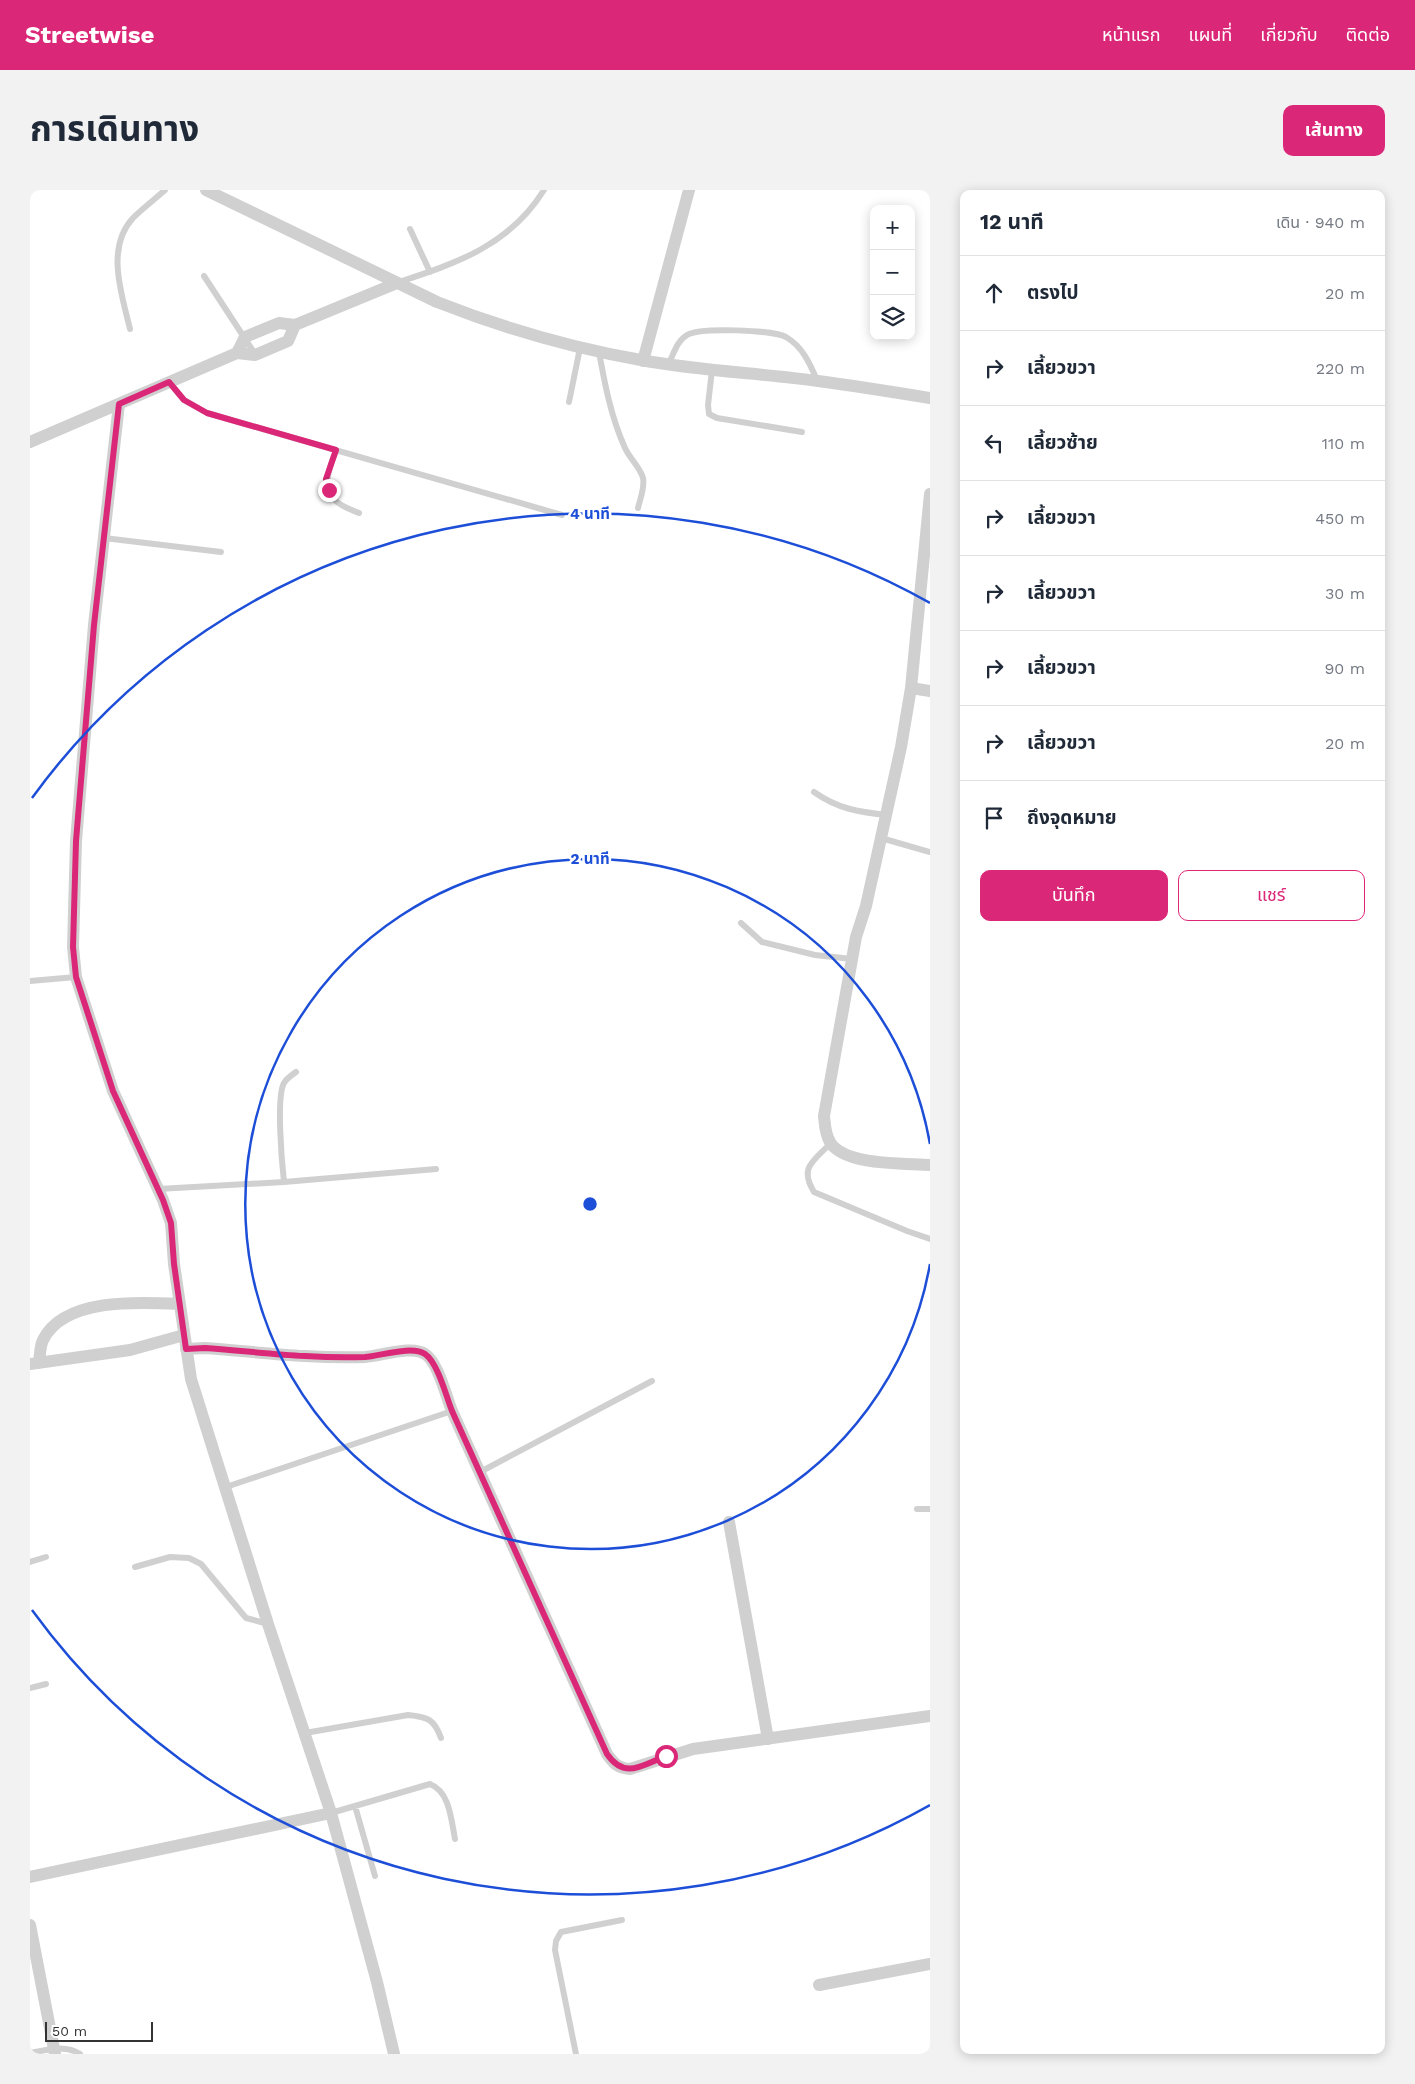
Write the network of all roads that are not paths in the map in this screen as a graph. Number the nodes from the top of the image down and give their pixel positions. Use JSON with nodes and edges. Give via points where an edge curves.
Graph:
{"nodes":[{"id":1,"x":165,"y":190,"type":"edge"},
{"id":2,"x":206,"y":190,"type":"edge"},
{"id":3,"x":544,"y":190,"type":"edge"},
{"id":4,"x":690,"y":190,"type":"edge"},
{"id":5,"x":410,"y":229,"type":"dead end"},
{"id":6,"x":430,"y":272,"type":"junction"},
{"id":7,"x":204,"y":276,"type":"dead end"},
{"id":8,"x":397,"y":283,"type":"junction"},
{"id":9,"x":295,"y":325,"type":"junction"},
{"id":10,"x":130,"y":329,"type":"dead end"},
{"id":11,"x":245,"y":337,"type":"junction"},
{"id":12,"x":580,"y":348,"type":"junction"},
{"id":13,"x":599,"y":352,"type":"junction"},
{"id":14,"x":237,"y":353,"type":"junction"},
{"id":15,"x":255,"y":354,"type":"junction"},
{"id":16,"x":643,"y":360,"type":"junction"},
{"id":17,"x":669,"y":363,"type":"junction"},
{"id":18,"x":712,"y":370,"type":"junction"},
{"id":19,"x":817,"y":381,"type":"junction"},
{"id":20,"x":169,"y":382,"type":"junction"},
{"id":21,"x":930,"y":398,"type":"edge"},
{"id":22,"x":569,"y":402,"type":"dead end"},
{"id":23,"x":119,"y":404,"type":"junction"},
{"id":24,"x":802,"y":432,"type":"dead end"},
{"id":25,"x":30,"y":442,"type":"edge"},
{"id":26,"x":336,"y":450,"type":"junction"},
{"id":27,"x":930,"y":494,"type":"edge"},
{"id":28,"x":638,"y":508,"type":"dead end"},
{"id":29,"x":359,"y":513,"type":"dead end"},
{"id":30,"x":562,"y":515,"type":"dead end"},
{"id":31,"x":104,"y":538,"type":"junction"},
{"id":32,"x":221,"y":552,"type":"dead end"},
{"id":33,"x":910,"y":688,"type":"junction"},
{"id":34,"x":930,"y":690,"type":"edge"},
{"id":35,"x":814,"y":792,"type":"dead end"},
{"id":36,"x":887,"y":816,"type":"junction"},
{"id":37,"x":881,"y":838,"type":"junction"},
{"id":38,"x":930,"y":852,"type":"edge"},
{"id":39,"x":741,"y":923,"type":"dead end"},
{"id":40,"x":852,"y":959,"type":"junction"},
{"id":41,"x":76,"y":977,"type":"junction"},
{"id":42,"x":30,"y":981,"type":"edge"},
{"id":43,"x":296,"y":1072,"type":"dead end"},
{"id":44,"x":830,"y":1144,"type":"junction"},
{"id":45,"x":930,"y":1166,"type":"edge"},
{"id":46,"x":436,"y":1169,"type":"dead end"},
{"id":47,"x":284,"y":1182,"type":"junction"},
{"id":48,"x":158,"y":1189,"type":"junction"},
{"id":49,"x":930,"y":1238,"type":"edge"},
{"id":50,"x":180,"y":1304,"type":"junction"},
{"id":51,"x":184,"y":1335,"type":"junction"},
{"id":52,"x":186,"y":1349,"type":"junction"},
{"id":53,"x":35,"y":1363,"type":"edge"},
{"id":54,"x":652,"y":1381,"type":"dead end"},
{"id":55,"x":452,"y":1411,"type":"junction"},
{"id":56,"x":480,"y":1472,"type":"junction"},
{"id":57,"x":226,"y":1487,"type":"junction"},
{"id":58,"x":918,"y":1509,"type":"dead end"},
{"id":59,"x":930,"y":1509,"type":"edge"},
{"id":60,"x":729,"y":1522,"type":"dead end"},
{"id":61,"x":46,"y":1557,"type":"dead end"},
{"id":62,"x":30,"y":1562,"type":"edge"},
{"id":63,"x":135,"y":1567,"type":"dead end"},
{"id":64,"x":268,"y":1624,"type":"junction"},
{"id":65,"x":46,"y":1684,"type":"dead end"},
{"id":66,"x":30,"y":1688,"type":"edge"},
{"id":67,"x":930,"y":1716,"type":"edge"},
{"id":68,"x":305,"y":1733,"type":"junction"},
{"id":69,"x":441,"y":1738,"type":"dead end"},
{"id":70,"x":768,"y":1739,"type":"junction"},
{"id":71,"x":355,"y":1806,"type":"junction"},
{"id":72,"x":331,"y":1813,"type":"junction"},
{"id":73,"x":455,"y":1838,"type":"dead end"},
{"id":74,"x":375,"y":1876,"type":"dead end"},
{"id":75,"x":30,"y":1877,"type":"edge"},
{"id":76,"x":622,"y":1920,"type":"dead end"},
{"id":77,"x":30,"y":1925,"type":"edge"},
{"id":78,"x":930,"y":1964,"type":"edge"},
{"id":79,"x":819,"y":1985,"type":"dead end"},
{"id":80,"x":55,"y":2051,"type":"edge"},
{"id":81,"x":30,"y":2053,"type":"edge"},
{"id":82,"x":80,"y":2054,"type":"edge"},
{"id":83,"x":394,"y":2054,"type":"edge"},
{"id":84,"x":576,"y":2054,"type":"edge"}],
"edges":[{"from":1,"to":10,"type":"lane","via":[[132,219],[124,232],[119,251],[117,272]]},
{"from":2,"to":8,"type":"street"},
{"from":3,"to":6,"type":"lane","via":[[523,218],[488,245],[471,256]]},
{"from":4,"to":16,"type":"street"},
{"from":5,"to":6,"type":"lane"},
{"from":6,"to":8,"type":"lane"},
{"from":7,"to":11,"type":"lane"},
{"from":8,"to":9,"type":"street"},
{"from":8,"to":12,"type":"street","via":[[466,313]]},
{"from":9,"to":11,"type":"street","via":[[279,323]]},
{"from":9,"to":15,"type":"street","via":[[288,341]]},
{"from":11,"to":14,"type":"street"},
{"from":11,"to":15,"type":"lane"},
{"from":12,"to":13,"type":"street"},
{"from":12,"to":22,"type":"lane"},
{"from":13,"to":16,"type":"street"},
{"from":13,"to":28,"type":"lane","via":[[610,407],[626,450],[643,478]]},
{"from":14,"to":15,"type":"street"},
{"from":14,"to":20,"type":"street"},
{"from":16,"to":17,"type":"street"},
{"from":17,"to":18,"type":"street"},
{"from":17,"to":19,"type":"lane","via":[[677,344],[688,334],[708,330],[785,336],[808,360]]},
{"from":18,"to":19,"type":"street"},
{"from":18,"to":24,"type":"lane","via":[[709,414]]},
{"from":19,"to":21,"type":"street"},
{"from":20,"to":23,"type":"street"},
{"from":20,"to":26,"type":"lane","via":[[184,400],[207,413]]},
{"from":23,"to":25,"type":"street"},
{"from":23,"to":31,"type":"street"},
{"from":26,"to":29,"type":"lane","via":[[326,479],[329,490],[336,502]]},
{"from":26,"to":30,"type":"lane"},
{"from":27,"to":33,"type":"street"},
{"from":31,"to":32,"type":"lane"},
{"from":31,"to":41,"type":"street","via":[[76,841],[73,947]]},
{"from":33,"to":34,"type":"street"},
{"from":33,"to":36,"type":"street"},
{"from":35,"to":36,"type":"lane","via":[[851,811]]},
{"from":36,"to":37,"type":"street"},
{"from":37,"to":38,"type":"lane"},
{"from":37,"to":40,"type":"street"},
{"from":39,"to":40,"type":"lane","via":[[762,942],[814,955]]},
{"from":40,"to":44,"type":"street","via":[[824,1116]]},
{"from":41,"to":42,"type":"lane"},
{"from":41,"to":48,"type":"street","via":[[113,1091]]},
{"from":43,"to":47,"type":"lane","via":[[284,1083],[281,1098],[280,1151]]},
{"from":44,"to":45,"type":"street","via":[[855,1159]]},
{"from":44,"to":49,"type":"lane","via":[[812,1162],[807,1173],[814,1192]]},
{"from":46,"to":47,"type":"lane"},
{"from":47,"to":48,"type":"lane"},
{"from":48,"to":50,"type":"street","via":[[171,1223]]},
{"from":50,"to":51,"type":"street"},
{"from":50,"to":53,"type":"street","via":[[105,1304],[66,1317],[51,1328],[42,1341]]},
{"from":51,"to":52,"type":"street"},
{"from":51,"to":53,"type":"street","via":[[130,1350]]},
{"from":52,"to":55,"type":"street","via":[[336,1358],[418,1350],[434,1365]]},
{"from":52,"to":57,"type":"street","via":[[191,1379]]},
{"from":54,"to":56,"type":"lane"},
{"from":55,"to":56,"type":"street"},
{"from":55,"to":57,"type":"lane"},
{"from":56,"to":70,"type":"street","via":[[614,1764],[630,1769],[693,1749]]},
{"from":57,"to":64,"type":"street"},
{"from":58,"to":59,"type":"lane"},
{"from":60,"to":70,"type":"street"},
{"from":61,"to":62,"type":"lane"},
{"from":63,"to":64,"type":"lane","via":[[170,1557],[189,1558],[201,1564],[246,1618]]},
{"from":64,"to":68,"type":"street"},
{"from":65,"to":66,"type":"lane"},
{"from":67,"to":70,"type":"street"},
{"from":68,"to":69,"type":"lane","via":[[408,1715],[424,1716],[436,1724]]},
{"from":68,"to":72,"type":"street"},
{"from":71,"to":72,"type":"lane"},
{"from":71,"to":73,"type":"lane","via":[[430,1784],[443,1793]]},
{"from":71,"to":74,"type":"lane"},
{"from":72,"to":75,"type":"street"},
{"from":72,"to":83,"type":"street"},
{"from":76,"to":84,"type":"lane","via":[[561,1932],[556,1941],[555,1950]]},
{"from":77,"to":80,"type":"street"},
{"from":78,"to":79,"type":"street"},
{"from":80,"to":81,"type":"lane"},
{"from":80,"to":82,"type":"lane","via":[[74,2050]]}]}
